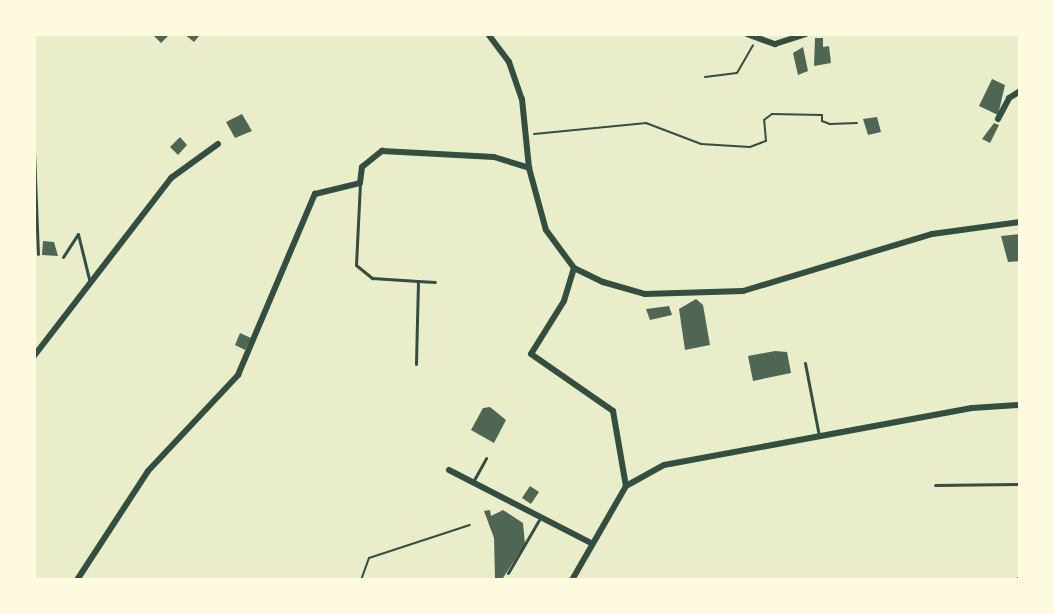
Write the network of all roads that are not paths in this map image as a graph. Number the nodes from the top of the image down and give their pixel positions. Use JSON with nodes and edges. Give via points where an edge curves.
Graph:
{"nodes":[{"id":1,"x":488,"y":34,"type":"edge"},
{"id":2,"x":747,"y":34,"type":"edge"},
{"id":3,"x":805,"y":34,"type":"edge"},
{"id":4,"x":1020,"y":91,"type":"edge"},
{"id":5,"x":998,"y":119,"type":"dead end"},
{"id":6,"x":218,"y":144,"type":"dead end"},
{"id":7,"x":34,"y":151,"type":"edge"},
{"id":8,"x":529,"y":168,"type":"junction"},
{"id":9,"x":360,"y":183,"type":"junction"},
{"id":10,"x":36,"y":188,"type":"edge"},
{"id":11,"x":1020,"y":222,"type":"edge"},
{"id":12,"x":38,"y":254,"type":"dead end"},
{"id":13,"x":63,"y":257,"type":"dead end"},
{"id":14,"x":574,"y":268,"type":"junction"},
{"id":15,"x":418,"y":281,"type":"junction"},
{"id":16,"x":435,"y":282,"type":"dead end"},
{"id":17,"x":90,"y":283,"type":"junction"},
{"id":18,"x":34,"y":356,"type":"edge"},
{"id":19,"x":805,"y":363,"type":"dead end"},
{"id":20,"x":416,"y":364,"type":"dead end"},
{"id":21,"x":1020,"y":405,"type":"edge"},
{"id":22,"x":819,"y":436,"type":"junction"},
{"id":23,"x":486,"y":458,"type":"dead end"},
{"id":24,"x":449,"y":470,"type":"dead end"},
{"id":25,"x":472,"y":483,"type":"junction"},
{"id":26,"x":1020,"y":484,"type":"edge"},
{"id":27,"x":935,"y":485,"type":"dead end"},
{"id":28,"x":626,"y":486,"type":"junction"},
{"id":29,"x":539,"y":520,"type":"junction"},
{"id":30,"x":591,"y":543,"type":"junction"},
{"id":31,"x":508,"y":573,"type":"dead end"},
{"id":32,"x":77,"y":580,"type":"edge"},
{"id":33,"x":572,"y":580,"type":"edge"}],
"edges":[{"from":1,"to":8,"type":"street","via":[[509,62],[528,134]]},
{"from":2,"to":3,"type":"street","via":[[754,40],[788,43]]},
{"from":4,"to":5,"type":"street","via":[[1009,98]]},
{"from":6,"to":17,"type":"street","via":[[171,178]]},
{"from":7,"to":10,"type":"lane"},
{"from":8,"to":9,"type":"street","via":[[494,157],[382,151],[362,167]]},
{"from":8,"to":14,"type":"street","via":[[546,230]]},
{"from":9,"to":15,"type":"lane","via":[[356,265],[372,278]]},
{"from":9,"to":32,"type":"street","via":[[315,194],[238,375],[148,471]]},
{"from":10,"to":12,"type":"lane"},
{"from":11,"to":14,"type":"street","via":[[910,239],[743,291],[645,294]]},
{"from":13,"to":17,"type":"lane","via":[[78,234]]},
{"from":14,"to":28,"type":"street","via":[[561,308],[531,354],[613,411]]},
{"from":15,"to":16,"type":"lane"},
{"from":15,"to":20,"type":"lane"},
{"from":17,"to":18,"type":"street"},
{"from":19,"to":22,"type":"lane"},
{"from":21,"to":22,"type":"street","via":[[972,408]]},
{"from":22,"to":28,"type":"street","via":[[695,456],[664,465]]},
{"from":23,"to":25,"type":"lane"},
{"from":24,"to":25,"type":"street"},
{"from":25,"to":29,"type":"street"},
{"from":26,"to":27,"type":"lane"},
{"from":28,"to":30,"type":"street"},
{"from":29,"to":30,"type":"street"},
{"from":29,"to":31,"type":"lane"},
{"from":30,"to":33,"type":"street"}]}
